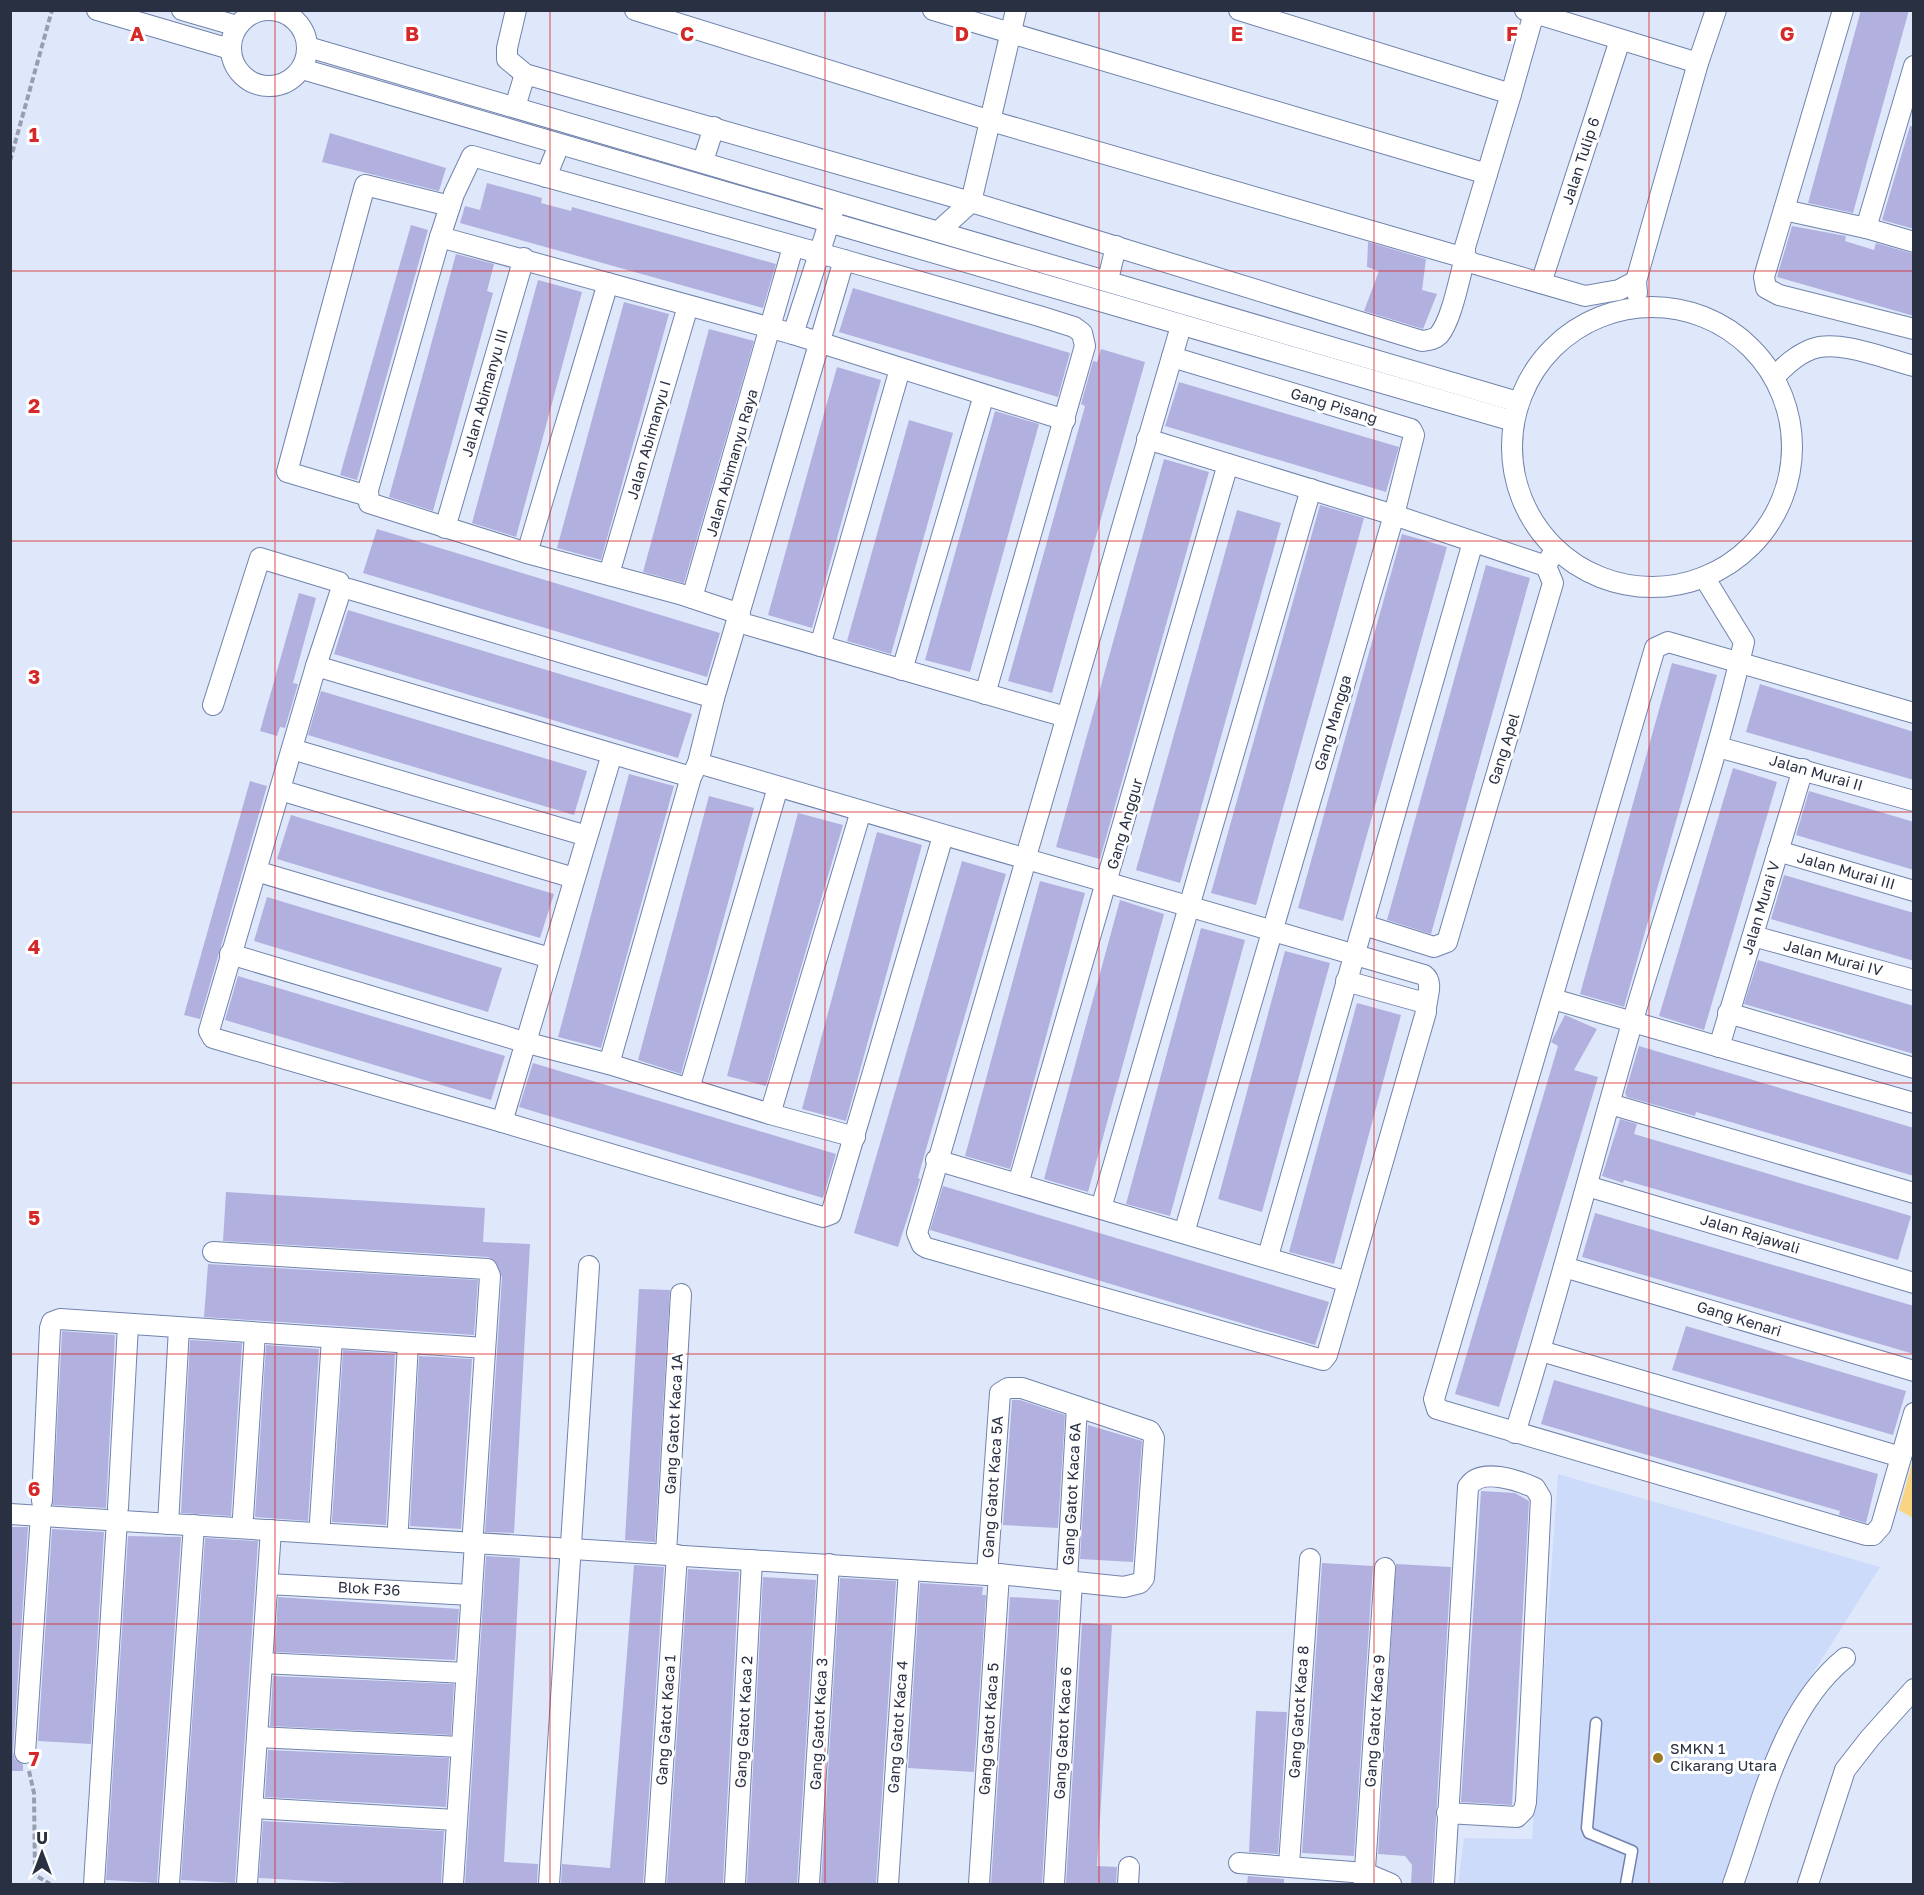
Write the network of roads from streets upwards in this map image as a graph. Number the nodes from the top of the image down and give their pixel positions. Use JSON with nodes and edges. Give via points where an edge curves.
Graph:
{"nodes":[{"id":1,"x":97,"y":10,"type":"edge"},
{"id":2,"x":182,"y":10,"type":"edge"},
{"id":3,"x":516,"y":10,"type":"edge"},
{"id":4,"x":635,"y":10,"type":"edge"},
{"id":5,"x":933,"y":10,"type":"edge"},
{"id":6,"x":1016,"y":10,"type":"edge"},
{"id":7,"x":1239,"y":10,"type":"edge"},
{"id":8,"x":1716,"y":10,"type":"edge"},
{"id":9,"x":1843,"y":10,"type":"edge"},
{"id":10,"x":1529,"y":12,"type":"edge"},
{"id":11,"x":237,"y":26,"type":"junction"},
{"id":12,"x":1008,"y":33,"type":"junction"},
{"id":13,"x":1620,"y":40,"type":"junction"},
{"id":14,"x":308,"y":47,"type":"junction"},
{"id":15,"x":230,"y":49,"type":"junction"},
{"id":16,"x":1698,"y":63,"type":"junction"},
{"id":17,"x":1914,"y":66,"type":"edge"},
{"id":18,"x":302,"y":69,"type":"junction"},
{"id":19,"x":525,"y":74,"type":"junction"},
{"id":20,"x":1510,"y":94,"type":"junction"},
{"id":21,"x":515,"y":107,"type":"junction"},
{"id":22,"x":991,"y":121,"type":"junction"},
{"id":23,"x":714,"y":127,"type":"junction"},
{"id":24,"x":559,"y":145,"type":"junction"},
{"id":25,"x":703,"y":161,"type":"junction"},
{"id":26,"x":1487,"y":174,"type":"junction"},
{"id":27,"x":546,"y":177,"type":"junction"},
{"id":28,"x":722,"y":193,"type":"junction"},
{"id":29,"x":836,"y":200,"type":"junction"},
{"id":30,"x":971,"y":202,"type":"junction"},
{"id":31,"x":450,"y":206,"type":"junction"},
{"id":32,"x":1784,"y":210,"type":"junction"},
{"id":33,"x":830,"y":224,"type":"junction"},
{"id":34,"x":716,"y":225,"type":"junction"},
{"id":35,"x":1866,"y":228,"type":"junction"},
{"id":36,"x":939,"y":231,"type":"junction"},
{"id":37,"x":440,"y":237,"type":"junction"},
{"id":38,"x":1914,"y":242,"type":"edge"},
{"id":39,"x":898,"y":243,"type":"junction"},
{"id":40,"x":1116,"y":246,"type":"junction"},
{"id":41,"x":794,"y":247,"type":"junction"},
{"id":42,"x":821,"y":254,"type":"junction"},
{"id":43,"x":524,"y":258,"type":"junction"},
{"id":44,"x":1465,"y":258,"type":"junction"},
{"id":45,"x":844,"y":260,"type":"junction"},
{"id":46,"x":890,"y":273,"type":"junction"},
{"id":47,"x":1108,"y":280,"type":"junction"},
{"id":48,"x":1636,"y":281,"type":"junction"},
{"id":49,"x":608,"y":282,"type":"junction"},
{"id":50,"x":1541,"y":282,"type":"junction"},
{"id":51,"x":1047,"y":286,"type":"junction"},
{"id":52,"x":688,"y":306,"type":"junction"},
{"id":53,"x":1638,"y":308,"type":"junction"},
{"id":54,"x":1324,"y":309,"type":"junction"},
{"id":55,"x":1039,"y":316,"type":"junction"},
{"id":56,"x":1181,"y":326,"type":"junction"},
{"id":57,"x":772,"y":329,"type":"junction"},
{"id":58,"x":1914,"y":329,"type":"edge"},
{"id":59,"x":794,"y":334,"type":"junction"},
{"id":60,"x":1313,"y":340,"type":"junction"},
{"id":61,"x":819,"y":344,"type":"junction"},
{"id":62,"x":1172,"y":357,"type":"junction"},
{"id":63,"x":1914,"y":366,"type":"edge"},
{"id":64,"x":900,"y":369,"type":"junction"},
{"id":65,"x":1774,"y":377,"type":"junction"},
{"id":66,"x":984,"y":395,"type":"junction"},
{"id":67,"x":1518,"y":402,"type":"junction"},
{"id":68,"x":1065,"y":420,"type":"junction"},
{"id":69,"x":1513,"y":421,"type":"junction"},
{"id":70,"x":1148,"y":440,"type":"junction"},
{"id":71,"x":1228,"y":464,"type":"junction"},
{"id":72,"x":1311,"y":489,"type":"junction"},
{"id":73,"x":368,"y":496,"type":"junction"},
{"id":74,"x":1394,"y":515,"type":"junction"},
{"id":75,"x":445,"y":528,"type":"junction"},
{"id":76,"x":1473,"y":542,"type":"junction"},
{"id":77,"x":527,"y":553,"type":"junction"},
{"id":78,"x":1550,"y":558,"type":"junction"},
{"id":79,"x":609,"y":574,"type":"junction"},
{"id":80,"x":1704,"y":577,"type":"junction"},
{"id":81,"x":341,"y":590,"type":"junction"},
{"id":82,"x":693,"y":598,"type":"junction"},
{"id":83,"x":739,"y":618,"type":"junction"},
{"id":84,"x":820,"y":646,"type":"junction"},
{"id":85,"x":1740,"y":663,"type":"junction"},
{"id":86,"x":316,"y":666,"type":"junction"},
{"id":87,"x":902,"y":670,"type":"junction"},
{"id":88,"x":985,"y":694,"type":"junction"},
{"id":89,"x":714,"y":698,"type":"junction"},
{"id":90,"x":213,"y":705,"type":"dead end"},
{"id":91,"x":1914,"y":712,"type":"edge"},
{"id":92,"x":1066,"y":717,"type":"junction"},
{"id":93,"x":1718,"y":747,"type":"junction"},
{"id":94,"x":292,"y":749,"type":"junction"},
{"id":95,"x":612,"y":754,"type":"junction"},
{"id":96,"x":1803,"y":769,"type":"junction"},
{"id":97,"x":694,"y":770,"type":"junction"},
{"id":98,"x":778,"y":787,"type":"junction"},
{"id":99,"x":280,"y":790,"type":"junction"},
{"id":100,"x":1914,"y":801,"type":"edge"},
{"id":101,"x":861,"y":811,"type":"junction"},
{"id":102,"x":587,"y":836,"type":"junction"},
{"id":103,"x":943,"y":836,"type":"junction"},
{"id":104,"x":1778,"y":851,"type":"junction"},
{"id":105,"x":1025,"y":861,"type":"junction"},
{"id":106,"x":256,"y":872,"type":"junction"},
{"id":107,"x":574,"y":878,"type":"junction"},
{"id":108,"x":1108,"y":883,"type":"junction"},
{"id":109,"x":1914,"y":891,"type":"edge"},
{"id":110,"x":1190,"y":906,"type":"junction"},
{"id":111,"x":1364,"y":925,"type":"junction"},
{"id":112,"x":1272,"y":931,"type":"junction"},
{"id":113,"x":1753,"y":936,"type":"junction"},
{"id":114,"x":230,"y":954,"type":"junction"},
{"id":115,"x":1354,"y":955,"type":"junction"},
{"id":116,"x":550,"y":958,"type":"junction"},
{"id":117,"x":1914,"y":980,"type":"edge"},
{"id":118,"x":1346,"y":981,"type":"junction"},
{"id":119,"x":1553,"y":999,"type":"junction"},
{"id":120,"x":1425,"y":1003,"type":"junction"},
{"id":121,"x":1728,"y":1013,"type":"junction"},
{"id":122,"x":1633,"y":1020,"type":"junction"},
{"id":123,"x":524,"y":1042,"type":"junction"},
{"id":124,"x":1719,"y":1047,"type":"junction"},
{"id":125,"x":609,"y":1064,"type":"junction"},
{"id":126,"x":1914,"y":1068,"type":"edge"},
{"id":127,"x":689,"y":1089,"type":"junction"},
{"id":128,"x":1914,"y":1103,"type":"edge"},
{"id":129,"x":1610,"y":1104,"type":"junction"},
{"id":130,"x":770,"y":1114,"type":"junction"},
{"id":131,"x":502,"y":1122,"type":"junction"},
{"id":132,"x":855,"y":1137,"type":"junction"},
{"id":133,"x":936,"y":1160,"type":"junction"},
{"id":134,"x":1018,"y":1184,"type":"junction"},
{"id":135,"x":1587,"y":1186,"type":"junction"},
{"id":136,"x":1914,"y":1193,"type":"edge"},
{"id":137,"x":1101,"y":1208,"type":"junction"},
{"id":138,"x":1184,"y":1233,"type":"junction"},
{"id":139,"x":213,"y":1252,"type":"dead end"},
{"id":140,"x":1268,"y":1256,"type":"junction"},
{"id":141,"x":589,"y":1266,"type":"dead end"},
{"id":142,"x":1564,"y":1267,"type":"junction"},
{"id":143,"x":1348,"y":1282,"type":"junction"},
{"id":144,"x":1914,"y":1282,"type":"edge"},
{"id":145,"x":681,"y":1294,"type":"dead end"},
{"id":146,"x":128,"y":1325,"type":"junction"},
{"id":147,"x":179,"y":1328,"type":"junction"},
{"id":148,"x":255,"y":1333,"type":"junction"},
{"id":149,"x":332,"y":1338,"type":"junction"},
{"id":150,"x":408,"y":1343,"type":"junction"},
{"id":151,"x":485,"y":1347,"type":"junction"},
{"id":152,"x":1541,"y":1351,"type":"junction"},
{"id":153,"x":1914,"y":1371,"type":"edge"},
{"id":154,"x":1077,"y":1407,"type":"junction"},
{"id":155,"x":1914,"y":1413,"type":"edge"},
{"id":156,"x":1515,"y":1433,"type":"junction"},
{"id":157,"x":1901,"y":1457,"type":"junction"},
{"id":158,"x":41,"y":1508,"type":"junction"},
{"id":159,"x":10,"y":1514,"type":"edge"},
{"id":160,"x":117,"y":1514,"type":"junction"},
{"id":161,"x":243,"y":1517,"type":"dead end"},
{"id":162,"x":320,"y":1522,"type":"dead end"},
{"id":163,"x":168,"y":1524,"type":"junction"},
{"id":164,"x":194,"y":1525,"type":"junction"},
{"id":165,"x":398,"y":1527,"type":"dead end"},
{"id":166,"x":272,"y":1530,"type":"junction"},
{"id":167,"x":474,"y":1537,"type":"junction"},
{"id":168,"x":570,"y":1547,"type":"junction"},
{"id":169,"x":672,"y":1554,"type":"junction"},
{"id":170,"x":1310,"y":1559,"type":"dead end"},
{"id":171,"x":752,"y":1560,"type":"junction"},
{"id":172,"x":829,"y":1564,"type":"junction"},
{"id":173,"x":1385,"y":1568,"type":"dead end"},
{"id":174,"x":909,"y":1570,"type":"junction"},
{"id":175,"x":993,"y":1574,"type":"junction"},
{"id":176,"x":1070,"y":1581,"type":"junction"},
{"id":177,"x":268,"y":1584,"type":"junction"},
{"id":178,"x":471,"y":1595,"type":"junction"},
{"id":179,"x":1845,"y":1659,"type":"dead end"},
{"id":180,"x":262,"y":1663,"type":"junction"},
{"id":181,"x":466,"y":1673,"type":"junction"},
{"id":182,"x":1914,"y":1689,"type":"edge"},
{"id":183,"x":258,"y":1737,"type":"junction"},
{"id":184,"x":460,"y":1747,"type":"junction"},
{"id":185,"x":26,"y":1752,"type":"road end"},
{"id":186,"x":253,"y":1809,"type":"junction"},
{"id":187,"x":1447,"y":1813,"type":"junction"},
{"id":188,"x":455,"y":1820,"type":"junction"},
{"id":189,"x":1239,"y":1863,"type":"dead end"},
{"id":190,"x":1289,"y":1865,"type":"junction"},
{"id":191,"x":1364,"y":1879,"type":"edge"},
{"id":192,"x":99,"y":1884,"type":"edge"},
{"id":193,"x":169,"y":1884,"type":"edge"},
{"id":194,"x":247,"y":1884,"type":"edge"},
{"id":195,"x":453,"y":1884,"type":"edge"},
{"id":196,"x":549,"y":1884,"type":"edge"},
{"id":197,"x":655,"y":1884,"type":"edge"},
{"id":198,"x":735,"y":1884,"type":"edge"},
{"id":199,"x":809,"y":1884,"type":"edge"},
{"id":200,"x":888,"y":1884,"type":"edge"},
{"id":201,"x":979,"y":1884,"type":"edge"},
{"id":202,"x":1054,"y":1884,"type":"edge"},
{"id":203,"x":1391,"y":1884,"type":"edge"},
{"id":204,"x":1443,"y":1884,"type":"edge"},
{"id":205,"x":1733,"y":1884,"type":"edge"},
{"id":206,"x":1808,"y":1884,"type":"edge"}],
"edges":[{"from":1,"to":15,"type":"street"},
{"from":2,"to":11,"type":"street"},
{"from":3,"to":19,"type":"street","via":[[507,59]]},
{"from":4,"to":22,"type":"street"},
{"from":5,"to":12,"type":"street"},
{"from":6,"to":12,"type":"street"},
{"from":7,"to":20,"type":"street"},
{"from":8,"to":16,"type":"street"},
{"from":9,"to":32,"type":"street"},
{"from":10,"to":13,"type":"street"},
{"from":10,"to":20,"type":"street"},
{"from":11,"to":14,"type":"street","via":[[256,12],[279,10],[300,24]]},
{"from":11,"to":15,"type":"street"},
{"from":12,"to":22,"type":"street"},
{"from":12,"to":26,"type":"street"},
{"from":13,"to":16,"type":"street"},
{"from":13,"to":50,"type":"street","name":"Jalan Tulip 6"},
{"from":14,"to":18,"type":"street"},
{"from":14,"to":21,"type":"street"},
{"from":15,"to":18,"type":"street","via":[[238,72],[258,85],[282,85]]},
{"from":16,"to":48,"type":"street"},
{"from":17,"to":35,"type":"street"},
{"from":18,"to":24,"type":"street"},
{"from":19,"to":21,"type":"street"},
{"from":19,"to":23,"type":"street"},
{"from":20,"to":26,"type":"street"},
{"from":21,"to":25,"type":"street"},
{"from":22,"to":30,"type":"street"},
{"from":22,"to":44,"type":"street"},
{"from":23,"to":25,"type":"street"},
{"from":23,"to":30,"type":"street"},
{"from":24,"to":27,"type":"street"},
{"from":24,"to":28,"type":"street"},
{"from":25,"to":29,"type":"street"},
{"from":26,"to":44,"type":"street"},
{"from":27,"to":31,"type":"street","via":[[472,156]]},
{"from":27,"to":34,"type":"street"},
{"from":28,"to":33,"type":"street"},
{"from":28,"to":34,"type":"street"},
{"from":29,"to":33,"type":"street"},
{"from":29,"to":36,"type":"street"},
{"from":30,"to":36,"type":"street"},
{"from":30,"to":40,"type":"street"},
{"from":31,"to":37,"type":"street"},
{"from":31,"to":73,"type":"street","via":[[365,185],[287,471]]},
{"from":32,"to":35,"type":"street"},
{"from":32,"to":58,"type":"street","via":[[1764,278],[1766,288],[1779,295]]},
{"from":33,"to":39,"type":"street"},
{"from":33,"to":42,"type":"street"},
{"from":34,"to":41,"type":"street"},
{"from":35,"to":38,"type":"street"},
{"from":36,"to":47,"type":"street"},
{"from":37,"to":43,"type":"street"},
{"from":37,"to":73,"type":"street"},
{"from":39,"to":46,"type":"street"},
{"from":39,"to":51,"type":"street"},
{"from":40,"to":47,"type":"street"},
{"from":40,"to":54,"type":"street"},
{"from":41,"to":42,"type":"street"},
{"from":41,"to":57,"type":"street","name":"Jalan Abimanyu Raya"},
{"from":42,"to":45,"type":"street"},
{"from":42,"to":59,"type":"street"},
{"from":43,"to":49,"type":"street"},
{"from":43,"to":75,"type":"street","name":"Jalan Abimanyu III"},
{"from":44,"to":50,"type":"street"},
{"from":44,"to":54,"type":"street","via":[[1446,320],[1432,340],[1422,341]]},
{"from":45,"to":46,"type":"street"},
{"from":45,"to":61,"type":"street"},
{"from":46,"to":55,"type":"street"},
{"from":47,"to":60,"type":"street"},
{"from":48,"to":50,"type":"street","via":[[1619,290],[1586,296]]},
{"from":48,"to":53,"type":"street"},
{"from":49,"to":52,"type":"street"},
{"from":49,"to":77,"type":"street"},
{"from":51,"to":55,"type":"street"},
{"from":51,"to":56,"type":"street"},
{"from":52,"to":57,"type":"street"},
{"from":52,"to":79,"type":"street","name":"Jalan Abimanyu I"},
{"from":53,"to":65,"type":"street","via":[[1678,310],[1716,323],[1748,346]]},
{"from":53,"to":67,"type":"street","via":[[1599,317],[1564,337],[1537,366]]},
{"from":54,"to":60,"type":"street"},
{"from":55,"to":68,"type":"street","via":[[1074,327],[1084,340]]},
{"from":56,"to":62,"type":"street"},
{"from":56,"to":69,"type":"street"},
{"from":57,"to":59,"type":"street"},
{"from":57,"to":82,"type":"street","name":"Jalan Abimanyu Raya"},
{"from":59,"to":61,"type":"street"},
{"from":60,"to":67,"type":"street"},
{"from":61,"to":64,"type":"street"},
{"from":61,"to":83,"type":"street"},
{"from":62,"to":70,"type":"street"},
{"from":62,"to":74,"type":"street","name":"Gang Pisang","via":[[1411,429],[1412,441]]},
{"from":63,"to":65,"type":"street","via":[[1850,348],[1813,348],[1791,360]]},
{"from":64,"to":66,"type":"street"},
{"from":64,"to":84,"type":"street"},
{"from":65,"to":80,"type":"street","via":[[1792,434],[1785,493],[1772,520],[1754,543],[1739,557]]},
{"from":66,"to":68,"type":"street"},
{"from":66,"to":87,"type":"street"},
{"from":67,"to":69,"type":"street"},
{"from":68,"to":88,"type":"street"},
{"from":69,"to":78,"type":"street","via":[[1511,461],[1515,481]]},
{"from":70,"to":71,"type":"street"},
{"from":70,"to":92,"type":"street"},
{"from":71,"to":72,"type":"street"},
{"from":71,"to":108,"type":"street","name":"Gang Anggur"},
{"from":72,"to":74,"type":"street"},
{"from":72,"to":110,"type":"street"},
{"from":73,"to":75,"type":"street","via":[[371,506]]},
{"from":74,"to":76,"type":"street"},
{"from":74,"to":112,"type":"street","name":"Gang Mangga"},
{"from":75,"to":77,"type":"street"},
{"from":76,"to":78,"type":"street"},
{"from":76,"to":111,"type":"street"},
{"from":77,"to":79,"type":"street"},
{"from":78,"to":80,"type":"street","via":[[1625,585],[1665,587]]},
{"from":78,"to":111,"type":"street","name":"Gang Apel","via":[[1553,584],[1447,942],[1434,947]]},
{"from":79,"to":82,"type":"street"},
{"from":80,"to":85,"type":"street","via":[[1742,637]]},
{"from":81,"to":86,"type":"street"},
{"from":81,"to":89,"type":"street","via":[[349,589]]},
{"from":81,"to":90,"type":"street","via":[[339,582],[260,558]]},
{"from":82,"to":83,"type":"street"},
{"from":83,"to":84,"type":"street"},
{"from":83,"to":89,"type":"street"},
{"from":84,"to":87,"type":"street"},
{"from":85,"to":91,"type":"street"},
{"from":85,"to":93,"type":"street"},
{"from":85,"to":119,"type":"street","via":[[1668,642],[1655,648]]},
{"from":86,"to":94,"type":"street"},
{"from":86,"to":95,"type":"street"},
{"from":87,"to":88,"type":"street"},
{"from":88,"to":92,"type":"street"},
{"from":89,"to":97,"type":"street"},
{"from":92,"to":105,"type":"street"},
{"from":93,"to":96,"type":"street","name":"Jalan Murai II"},
{"from":93,"to":122,"type":"street"},
{"from":94,"to":99,"type":"street"},
{"from":94,"to":102,"type":"street"},
{"from":95,"to":97,"type":"street"},
{"from":95,"to":102,"type":"street"},
{"from":96,"to":100,"type":"street","name":"Jalan Murai II"},
{"from":96,"to":104,"type":"street","name":"Jalan Murai V"},
{"from":97,"to":98,"type":"street"},
{"from":97,"to":125,"type":"street"},
{"from":98,"to":101,"type":"street"},
{"from":98,"to":127,"type":"street"},
{"from":99,"to":106,"type":"street"},
{"from":99,"to":107,"type":"street"},
{"from":101,"to":103,"type":"street"},
{"from":101,"to":130,"type":"street"},
{"from":102,"to":107,"type":"street"},
{"from":103,"to":105,"type":"street"},
{"from":103,"to":132,"type":"street"},
{"from":104,"to":109,"type":"street","name":"Jalan Murai III"},
{"from":104,"to":113,"type":"street","name":"Jalan Murai V"},
{"from":105,"to":108,"type":"street"},
{"from":105,"to":133,"type":"street"},
{"from":106,"to":114,"type":"street"},
{"from":106,"to":116,"type":"street"},
{"from":107,"to":116,"type":"street"},
{"from":108,"to":110,"type":"street"},
{"from":108,"to":134,"type":"street","name":"Gang Anggur"},
{"from":110,"to":112,"type":"street"},
{"from":110,"to":137,"type":"street"},
{"from":111,"to":115,"type":"street"},
{"from":112,"to":115,"type":"street"},
{"from":112,"to":138,"type":"street","name":"Gang Mangga"},
{"from":113,"to":117,"type":"street","name":"Jalan Murai IV"},
{"from":113,"to":121,"type":"street","name":"Jalan Murai V"},
{"from":114,"to":123,"type":"street"},
{"from":114,"to":131,"type":"street","via":[[208,1031],[213,1038]]},
{"from":115,"to":118,"type":"street"},
{"from":115,"to":120,"type":"street","via":[[1424,975],[1431,984]]},
{"from":116,"to":123,"type":"street"},
{"from":118,"to":120,"type":"street"},
{"from":118,"to":140,"type":"street"},
{"from":119,"to":122,"type":"street"},
{"from":119,"to":156,"type":"street","via":[[1434,1399],[1437,1409]]},
{"from":120,"to":143,"type":"street","via":[[1426,1012]]},
{"from":121,"to":124,"type":"street","name":"Jalan Murai V"},
{"from":121,"to":126,"type":"street"},
{"from":122,"to":124,"type":"street"},
{"from":122,"to":129,"type":"street"},
{"from":123,"to":125,"type":"street"},
{"from":123,"to":131,"type":"street"},
{"from":124,"to":128,"type":"street"},
{"from":125,"to":127,"type":"street"},
{"from":127,"to":130,"type":"street"},
{"from":129,"to":135,"type":"street"},
{"from":129,"to":136,"type":"street"},
{"from":130,"to":132,"type":"street"},
{"from":131,"to":132,"type":"street","via":[[823,1217],[834,1208]]},
{"from":133,"to":134,"type":"street"},
{"from":133,"to":143,"type":"street","via":[[917,1233],[927,1248],[1315,1360],[1323,1360],[1327,1355]]},
{"from":134,"to":137,"type":"street"},
{"from":135,"to":142,"type":"street"},
{"from":135,"to":144,"type":"street","name":"Jalan Rajawali"},
{"from":137,"to":138,"type":"street"},
{"from":138,"to":140,"type":"street"},
{"from":139,"to":151,"type":"street","via":[[487,1269],[490,1275]]},
{"from":140,"to":143,"type":"street"},
{"from":141,"to":168,"type":"street"},
{"from":142,"to":152,"type":"street"},
{"from":142,"to":153,"type":"street","name":"Gang Kenari"},
{"from":145,"to":169,"type":"street","name":"Gang Gatot Kaca 1A"},
{"from":146,"to":147,"type":"street"},
{"from":146,"to":158,"type":"street","via":[[60,1319],[52,1322]]},
{"from":146,"to":160,"type":"street"},
{"from":147,"to":148,"type":"street"},
{"from":147,"to":163,"type":"street"},
{"from":148,"to":149,"type":"street"},
{"from":148,"to":161,"type":"street"},
{"from":149,"to":150,"type":"street"},
{"from":149,"to":162,"type":"street"},
{"from":150,"to":151,"type":"street"},
{"from":150,"to":165,"type":"street"},
{"from":151,"to":167,"type":"street"},
{"from":152,"to":156,"type":"street"},
{"from":152,"to":157,"type":"street"},
{"from":154,"to":175,"type":"street","name":"Gang Gatot Kaca 5A","via":[[1022,1388],[1000,1393]]},
{"from":154,"to":176,"type":"street","name":"Gang Gatot Kaca 6A"},
{"from":154,"to":176,"type":"street","via":[[1143,1427],[1154,1438],[1144,1578],[1124,1587]]},
{"from":155,"to":157,"type":"street"},
{"from":156,"to":157,"type":"street","via":[[1866,1535],[1873,1535],[1881,1526]]},
{"from":158,"to":159,"type":"street"},
{"from":158,"to":160,"type":"street"},
{"from":158,"to":185,"type":"street"},
{"from":160,"to":163,"type":"street"},
{"from":160,"to":192,"type":"street"},
{"from":163,"to":164,"type":"street"},
{"from":164,"to":166,"type":"street"},
{"from":164,"to":193,"type":"street"},
{"from":166,"to":167,"type":"street"},
{"from":166,"to":177,"type":"street"},
{"from":167,"to":168,"type":"street"},
{"from":167,"to":178,"type":"street"},
{"from":168,"to":169,"type":"street"},
{"from":168,"to":196,"type":"street"},
{"from":169,"to":171,"type":"street"},
{"from":169,"to":197,"type":"street","name":"Gang Gatot Kaca 1"},
{"from":170,"to":190,"type":"street","name":"Gang Gatot Kaca 8"},
{"from":171,"to":172,"type":"street"},
{"from":171,"to":198,"type":"street","name":"Gang Gatot Kaca 2"},
{"from":172,"to":174,"type":"street"},
{"from":172,"to":199,"type":"street","name":"Gang Gatot Kaca 3"},
{"from":173,"to":191,"type":"street","name":"Gang Gatot Kaca 9"},
{"from":174,"to":175,"type":"street"},
{"from":174,"to":200,"type":"street","name":"Gang Gatot Kaca 4"},
{"from":175,"to":176,"type":"street"},
{"from":175,"to":201,"type":"street","name":"Gang Gatot Kaca 5"},
{"from":176,"to":202,"type":"street","name":"Gang Gatot Kaca 6"},
{"from":177,"to":178,"type":"street","name":"Blok F36"},
{"from":177,"to":180,"type":"street"},
{"from":178,"to":181,"type":"street"},
{"from":179,"to":205,"type":"street","via":[[1828,1672],[1790,1727]]},
{"from":180,"to":181,"type":"street"},
{"from":180,"to":183,"type":"street"},
{"from":181,"to":184,"type":"street"},
{"from":182,"to":206,"type":"street","via":[[1845,1770]]},
{"from":183,"to":184,"type":"street"},
{"from":183,"to":186,"type":"street"},
{"from":184,"to":188,"type":"street"},
{"from":186,"to":188,"type":"street"},
{"from":186,"to":194,"type":"street"},
{"from":187,"to":187,"type":"street","via":[[1468,1487],[1483,1477],[1503,1478],[1535,1488],[1541,1498],[1526,1802],[1518,1817]]},
{"from":187,"to":204,"type":"street"},
{"from":188,"to":195,"type":"street"},
{"from":189,"to":190,"type":"street"},
{"from":190,"to":191,"type":"street"},
{"from":191,"to":203,"type":"street"}]}
